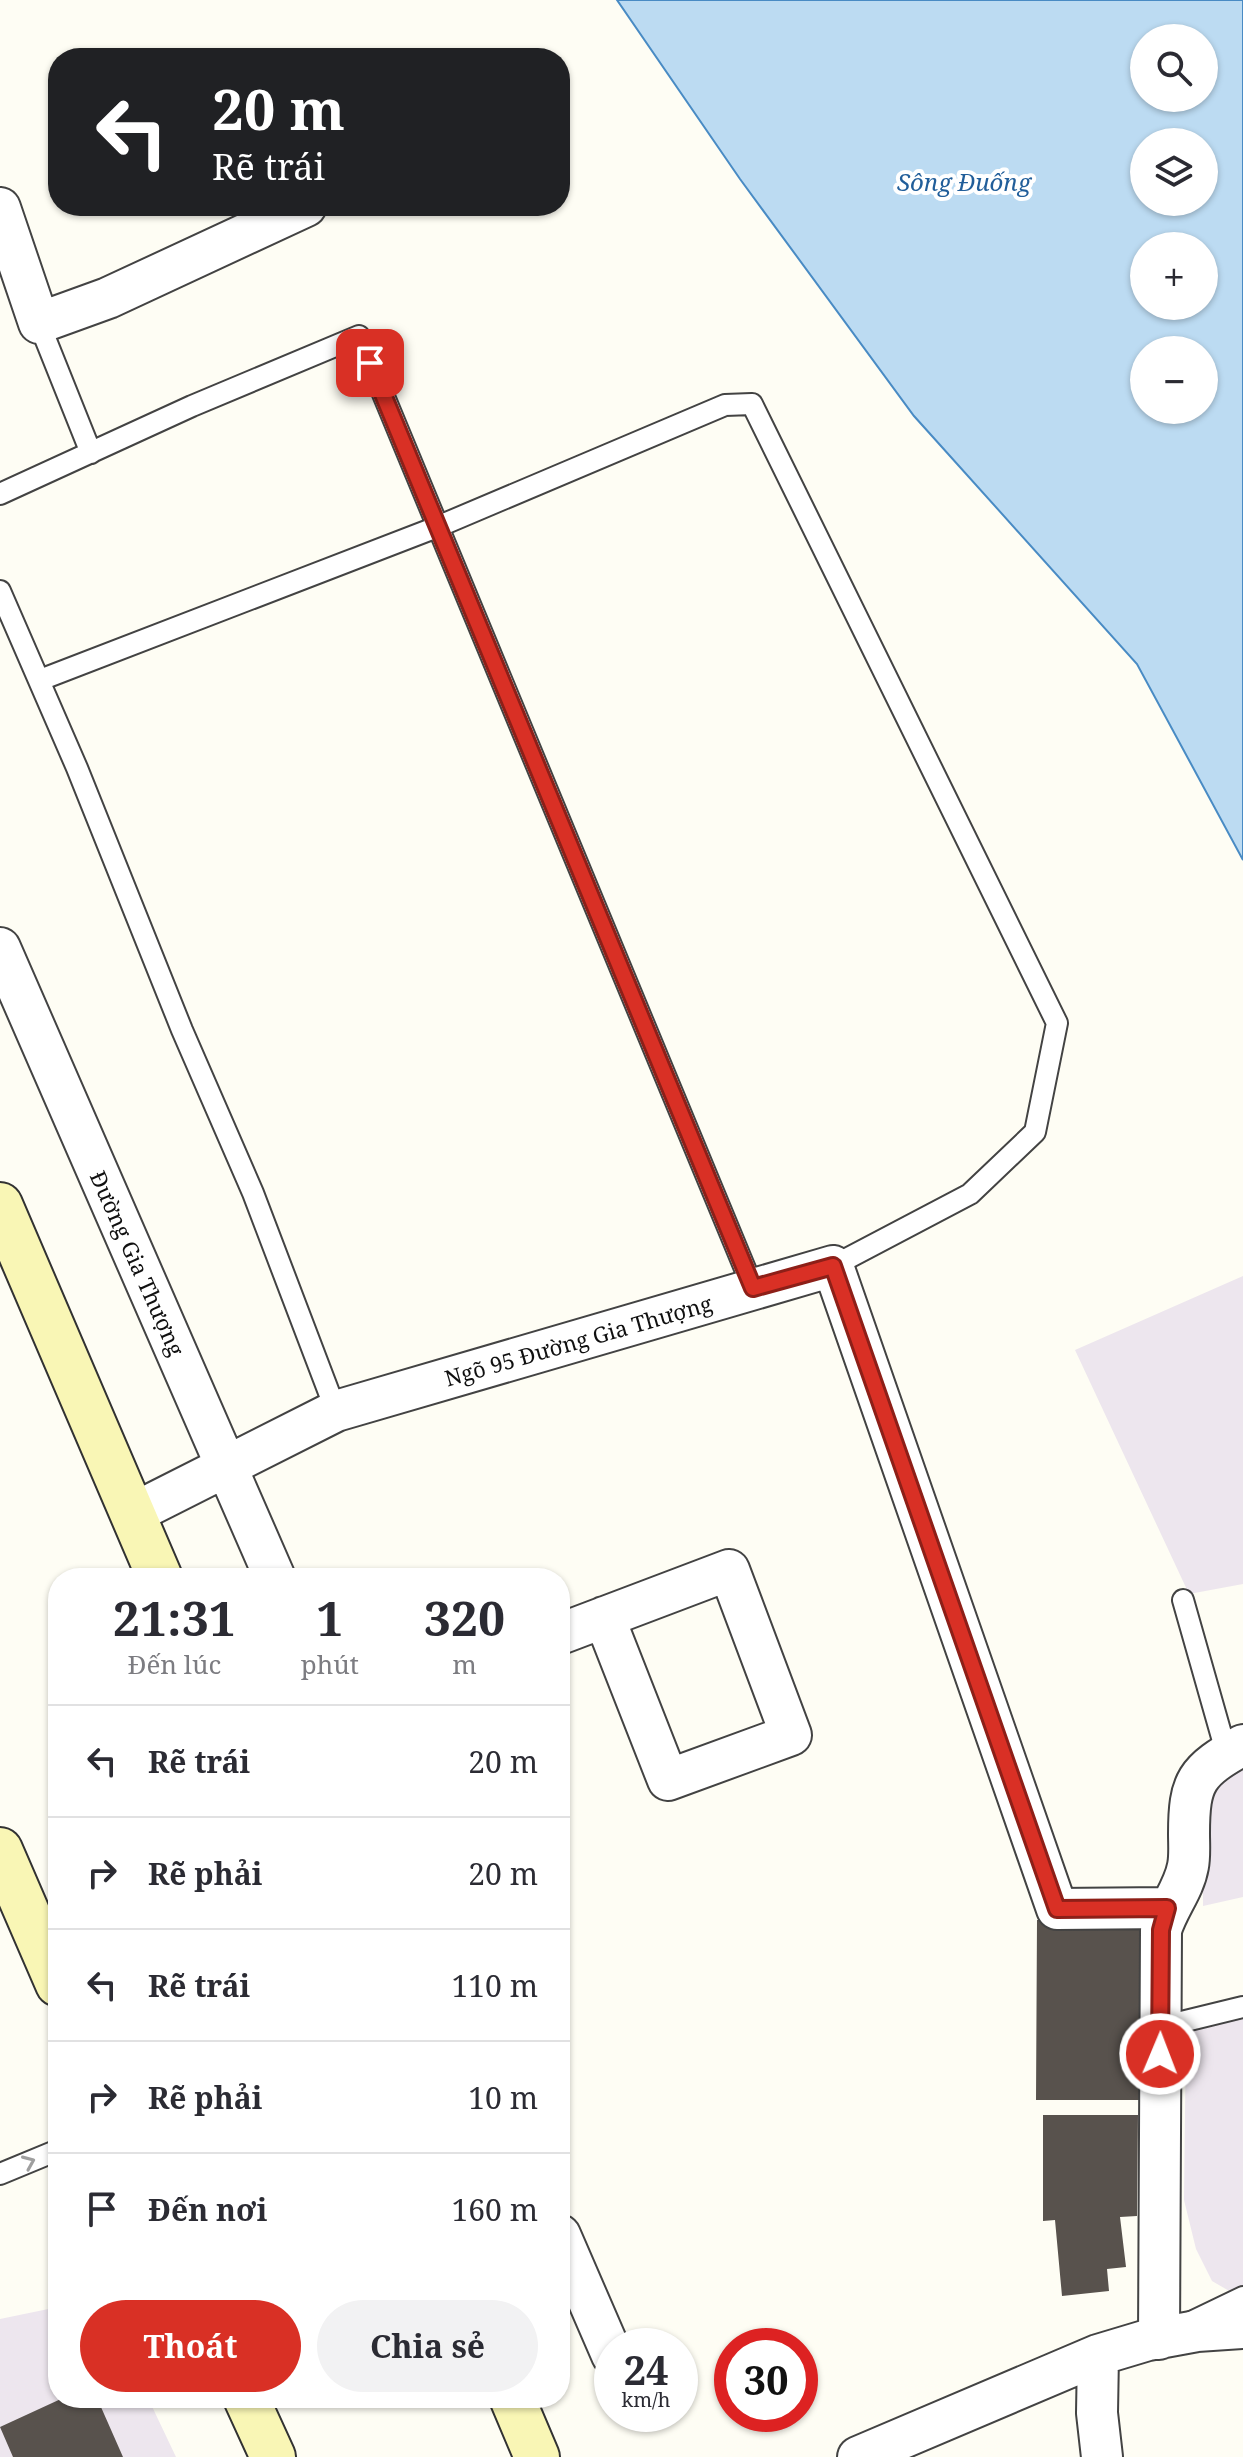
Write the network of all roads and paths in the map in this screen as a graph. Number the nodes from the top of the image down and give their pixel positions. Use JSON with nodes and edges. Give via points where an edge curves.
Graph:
{"nodes":[{"id":1,"x":0,"y":208,"type":"edge"},
{"id":2,"x":284,"y":216,"type":"edge"},
{"id":3,"x":39,"y":323,"type":"junction"},
{"id":4,"x":91,"y":453,"type":"junction"},
{"id":5,"x":0,"y":494,"type":"edge"},
{"id":6,"x":437,"y":527,"type":"junction"},
{"id":7,"x":0,"y":591,"type":"edge"},
{"id":8,"x":40,"y":680,"type":"junction"},
{"id":9,"x":0,"y":948,"type":"edge"},
{"id":10,"x":0,"y":1205,"type":"edge"},
{"id":11,"x":833,"y":1266,"type":"junction"},
{"id":12,"x":753,"y":1288,"type":"junction"},
{"id":13,"x":336,"y":1411,"type":"junction"},
{"id":14,"x":226,"y":1466,"type":"junction"},
{"id":15,"x":132,"y":1514,"type":"junction"},
{"id":16,"x":156,"y":1568,"type":"edge"},
{"id":17,"x":271,"y":1568,"type":"edge"},
{"id":18,"x":1183,"y":1600,"type":"dead end"},
{"id":19,"x":604,"y":1617,"type":"junction"},
{"id":20,"x":570,"y":1630,"type":"edge"},
{"id":21,"x":1235,"y":1750,"type":"edge"},
{"id":22,"x":0,"y":1850,"type":"edge"},
{"id":23,"x":1167,"y":1908,"type":"junction"},
{"id":24,"x":48,"y":1961,"type":"edge"},
{"id":25,"x":1243,"y":2007,"type":"edge"},
{"id":26,"x":1161,"y":2027,"type":"junction"},
{"id":27,"x":48,"y":2154,"type":"edge"},
{"id":28,"x":0,"y":2174,"type":"edge"},
{"id":29,"x":570,"y":2258,"type":"edge"},
{"id":30,"x":1243,"y":2297,"type":"edge"},
{"id":31,"x":600,"y":2328,"type":"edge"},
{"id":32,"x":1243,"y":2328,"type":"edge"},
{"id":33,"x":1159,"y":2339,"type":"junction"},
{"id":34,"x":1098,"y":2355,"type":"junction"},
{"id":35,"x":251,"y":2408,"type":"edge"},
{"id":36,"x":516,"y":2408,"type":"edge"},
{"id":37,"x":273,"y":2457,"type":"edge"},
{"id":38,"x":537,"y":2457,"type":"edge"},
{"id":39,"x":858,"y":2457,"type":"edge"},
{"id":40,"x":1102,"y":2457,"type":"edge"}],
"edges":[{"from":1,"to":3,"type":"street"},
{"from":2,"to":3,"type":"street","via":[[108,298]]},
{"from":3,"to":4,"type":"lane"},
{"from":4,"to":5,"type":"lane"},
{"from":4,"to":6,"type":"lane","via":[[359,336]]},
{"from":6,"to":8,"type":"lane"},
{"from":6,"to":11,"type":"lane","via":[[725,405],[752,404],[1057,1023],[1035,1132],[970,1194]]},
{"from":6,"to":12,"type":"lane"},
{"from":7,"to":8,"type":"lane"},
{"from":8,"to":13,"type":"lane","via":[[253,1193]]},
{"from":9,"to":14,"type":"street","name":"Đường Gia Thượng"},
{"from":10,"to":15,"type":"main road"},
{"from":11,"to":12,"type":"street","name":"Ngõ 95 Đường Gia Thượng"},
{"from":11,"to":23,"type":"street","via":[[1057,1909]]},
{"from":12,"to":13,"type":"street","name":"Ngõ 95 Đường Gia Thượng"},
{"from":13,"to":14,"type":"street","name":"Ngõ 95 Đường Gia Thượng"},
{"from":14,"to":15,"type":"street","name":"Ngõ 95 Đường Gia Thượng"},
{"from":14,"to":17,"type":"street","name":"Đường Gia Thượng"},
{"from":15,"to":16,"type":"main road"},
{"from":18,"to":21,"type":"lane"},
{"from":19,"to":19,"type":"street","via":[[668,1780],[791,1735],[729,1570]]},
{"from":19,"to":20,"type":"street"},
{"from":21,"to":23,"type":"street","via":[[1204,1770],[1194,1784],[1188,1865]]},
{"from":22,"to":24,"type":"main road"},
{"from":23,"to":26,"type":"street","via":[[1161,1930]]},
{"from":25,"to":26,"type":"lane"},
{"from":26,"to":33,"type":"street"},
{"from":28,"to":27,"type":"lane","one_way":true},
{"from":29,"to":31,"type":"street"},
{"from":30,"to":33,"type":"lane"},
{"from":32,"to":33,"type":"street"},
{"from":33,"to":34,"type":"street"},
{"from":34,"to":39,"type":"street"},
{"from":34,"to":40,"type":"street"},
{"from":35,"to":37,"type":"main road"},
{"from":36,"to":38,"type":"main road"}]}
